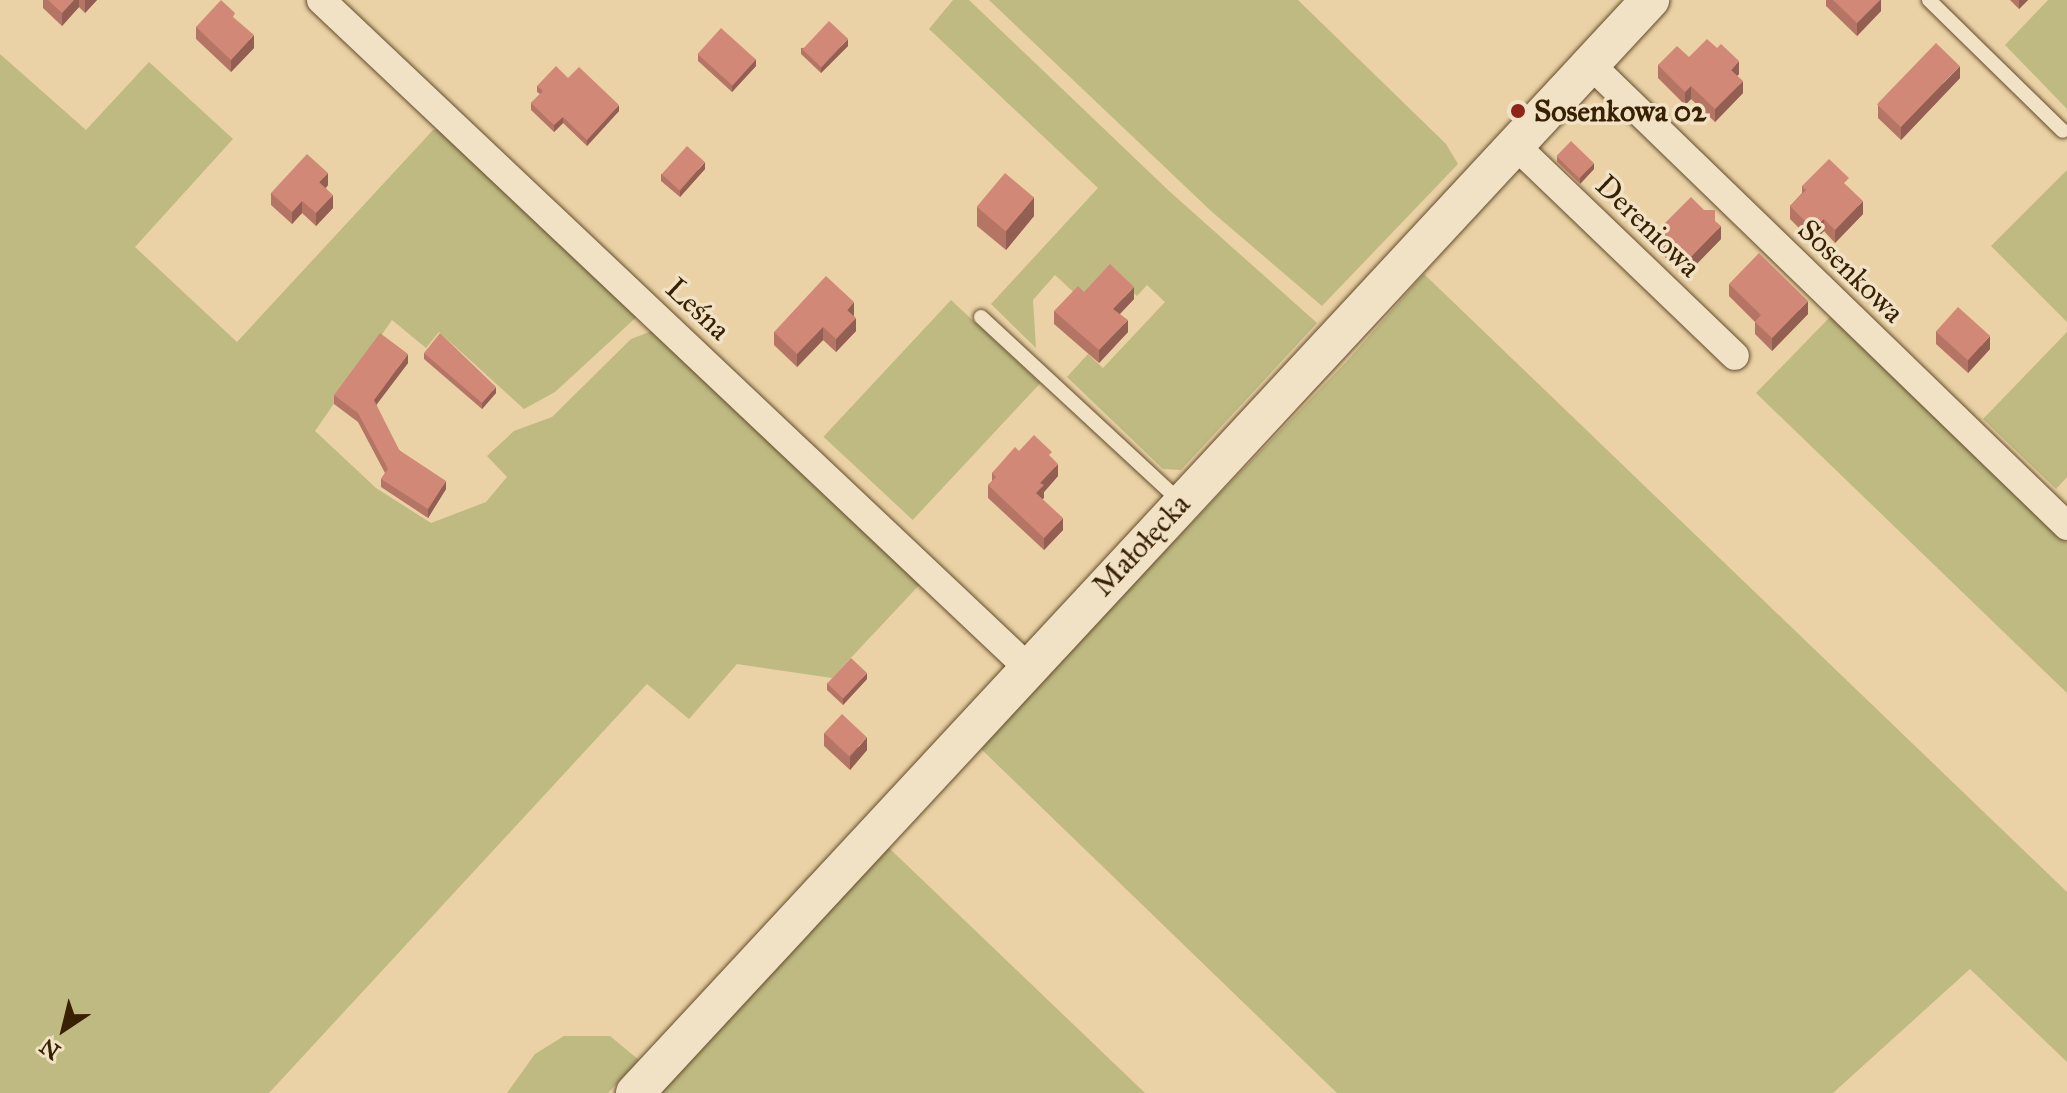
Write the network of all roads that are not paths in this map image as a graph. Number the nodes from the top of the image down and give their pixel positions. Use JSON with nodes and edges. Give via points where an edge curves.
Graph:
{"nodes":[{"id":1,"x":321,"y":0,"type":"edge"},
{"id":2,"x":1929,"y":0,"type":"edge"},
{"id":3,"x":1639,"y":4,"type":"edge"},
{"id":4,"x":1590,"y":64,"type":"junction"},
{"id":5,"x":2063,"y":131,"type":"dead end"},
{"id":6,"x":1514,"y":144,"type":"junction"},
{"id":7,"x":981,"y":317,"type":"dead end"},
{"id":8,"x":1735,"y":356,"type":"dead end"},
{"id":9,"x":1181,"y":501,"type":"junction"},
{"id":10,"x":2067,"y":526,"type":"edge"},
{"id":11,"x":1027,"y":667,"type":"junction"},
{"id":12,"x":635,"y":1093,"type":"edge"}],
"edges":[{"from":1,"to":11,"type":"street","name":"Leśna"},
{"from":2,"to":5,"type":"lane"},
{"from":3,"to":4,"type":"street","name":"Małołęcka"},
{"from":4,"to":6,"type":"street","name":"Małołęcka"},
{"from":4,"to":10,"type":"street","name":"Sosenkowa"},
{"from":6,"to":8,"type":"street","name":"Dereniowa"},
{"from":6,"to":9,"type":"street","name":"Małołęcka"},
{"from":7,"to":9,"type":"lane"},
{"from":9,"to":11,"type":"street","name":"Małołęcka"},
{"from":11,"to":12,"type":"street","name":"Małołęcka"}]}
